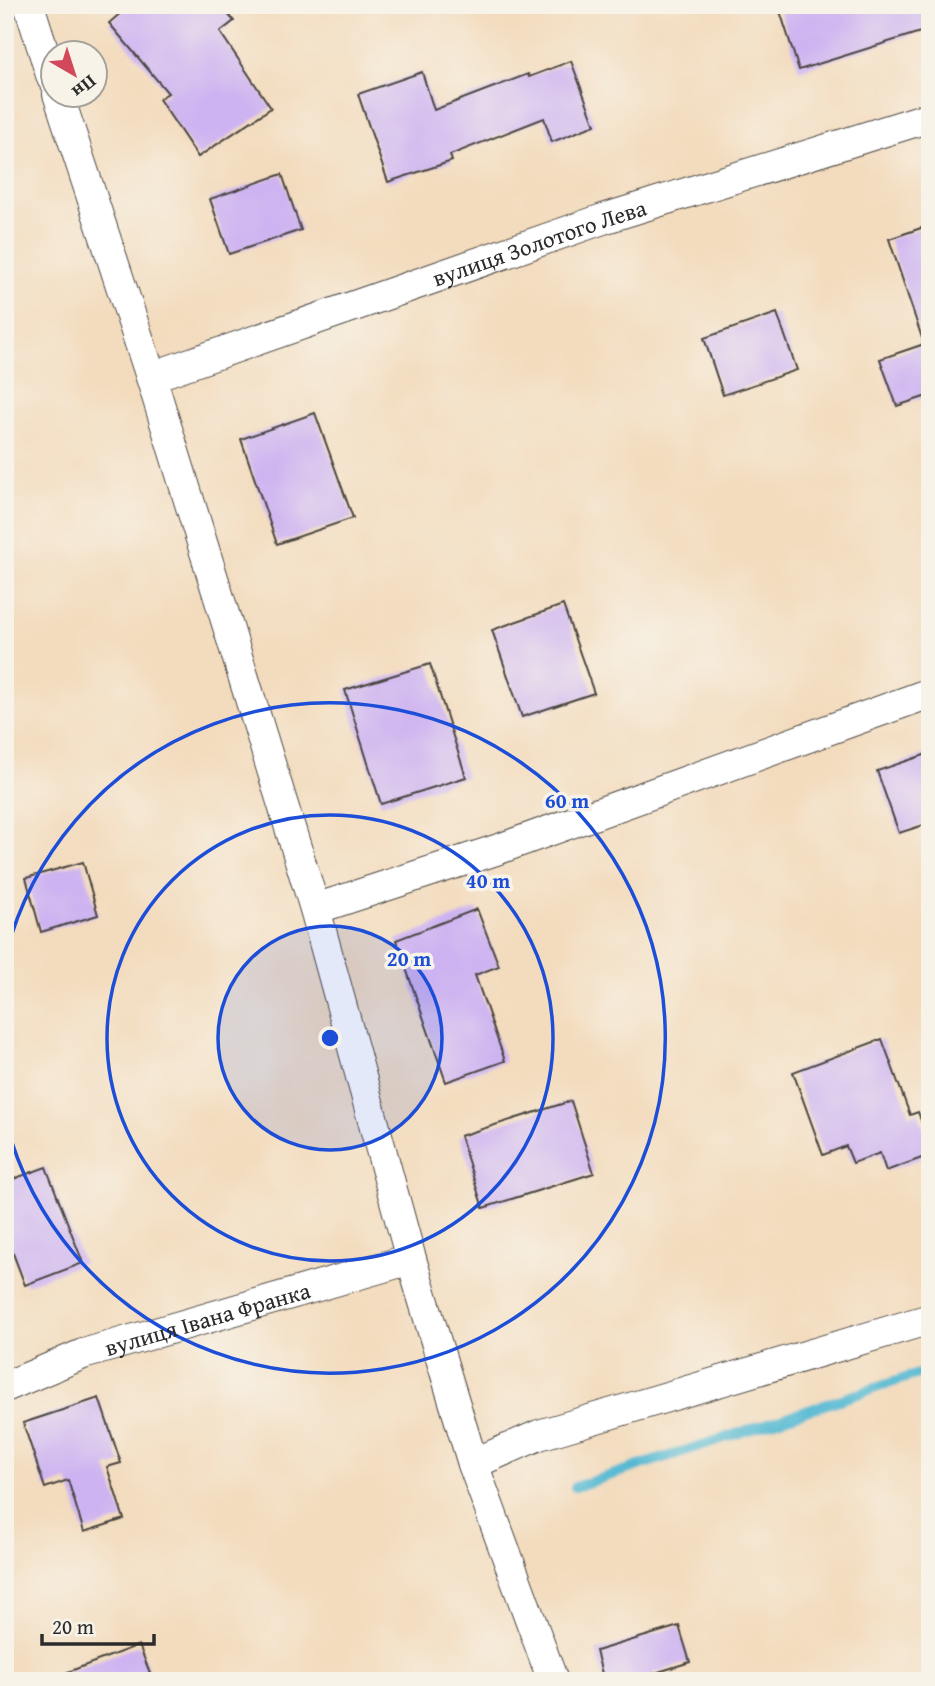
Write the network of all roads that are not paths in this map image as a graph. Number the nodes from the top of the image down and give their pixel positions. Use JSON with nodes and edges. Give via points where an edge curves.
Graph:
{"nodes":[{"id":1,"x":29,"y":5,"type":"edge"},
{"id":2,"x":39,"y":38,"type":"edge"},
{"id":3,"x":63,"y":108,"type":"edge"},
{"id":4,"x":930,"y":117,"type":"edge"},
{"id":5,"x":151,"y":377,"type":"junction"},
{"id":6,"x":930,"y":694,"type":"edge"},
{"id":7,"x":315,"y":909,"type":"junction"},
{"id":8,"x":411,"y":1259,"type":"junction"},
{"id":9,"x":930,"y":1319,"type":"edge"},
{"id":10,"x":5,"y":1387,"type":"edge"},
{"id":11,"x":473,"y":1464,"type":"junction"},
{"id":12,"x":553,"y":1681,"type":"edge"}],
"edges":[{"from":1,"to":2,"type":"street"},
{"from":3,"to":5,"type":"street"},
{"from":4,"to":5,"type":"street","name":"вулиця Золотого Лева","via":[[603,219]]},
{"from":5,"to":7,"type":"street"},
{"from":6,"to":7,"type":"street","via":[[499,849]]},
{"from":7,"to":8,"type":"street"},
{"from":8,"to":10,"type":"street","name":"вулиця Івана Франка","via":[[83,1354]]},
{"from":8,"to":11,"type":"street"},
{"from":9,"to":11,"type":"street","via":[[538,1435]]},
{"from":11,"to":12,"type":"street"}]}
